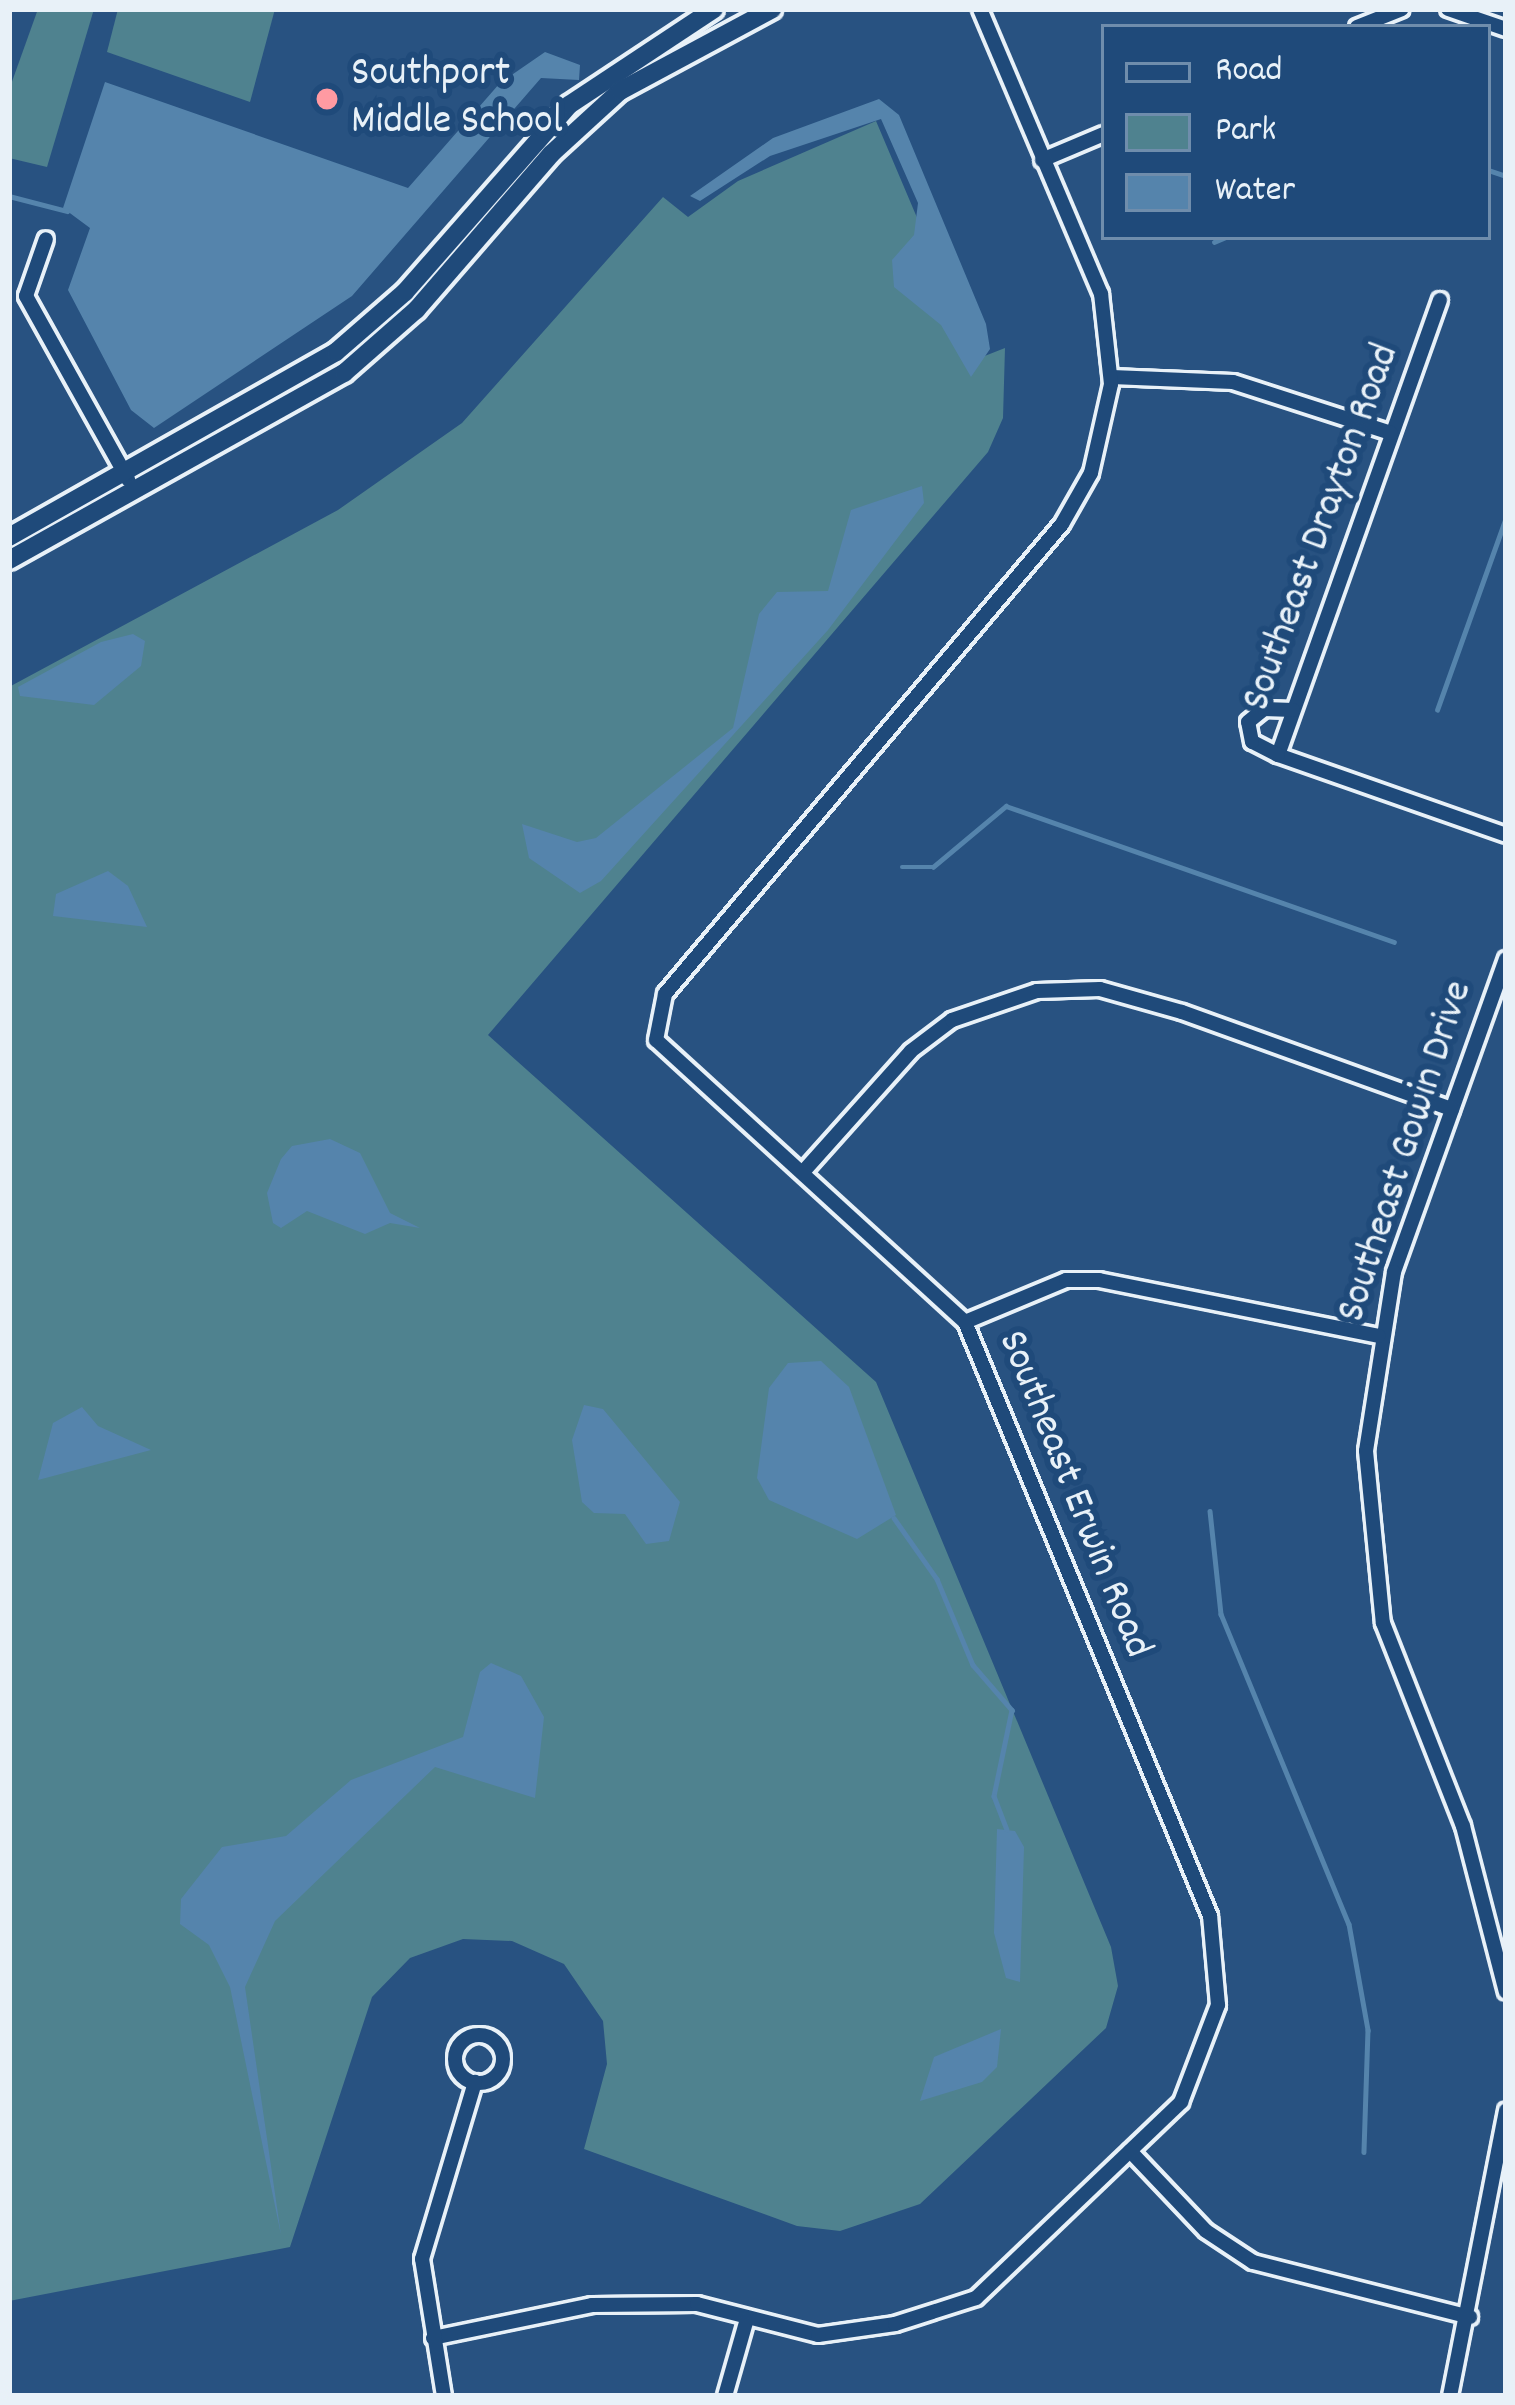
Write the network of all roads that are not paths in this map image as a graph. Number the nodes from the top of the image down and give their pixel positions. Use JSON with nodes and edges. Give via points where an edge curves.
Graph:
{"nodes":[{"id":1,"x":772,"y":9,"type":"edge"},
{"id":2,"x":980,"y":9,"type":"edge"},
{"id":3,"x":1402,"y":9,"type":"edge"},
{"id":4,"x":1448,"y":9,"type":"edge"},
{"id":5,"x":723,"y":14,"type":"edge"},
{"id":6,"x":1364,"y":24,"type":"edge"},
{"id":7,"x":1506,"y":29,"type":"edge"},
{"id":8,"x":1101,"y":135,"type":"edge"},
{"id":9,"x":523,"y":151,"type":"junction"},
{"id":10,"x":1042,"y":160,"type":"junction"},
{"id":11,"x":542,"y":166,"type":"junction"},
{"id":12,"x":46,"y":238,"type":"dead end"},
{"id":13,"x":26,"y":296,"type":"junction"},
{"id":14,"x":9,"y":297,"type":"edge"},
{"id":15,"x":1440,"y":300,"type":"dead end"},
{"id":16,"x":361,"y":332,"type":"junction"},
{"id":17,"x":374,"y":349,"type":"junction"},
{"id":18,"x":1112,"y":377,"type":"junction"},
{"id":19,"x":1391,"y":433,"type":"junction"},
{"id":20,"x":130,"y":484,"type":"junction"},
{"id":21,"x":9,"y":537,"type":"edge"},
{"id":22,"x":9,"y":560,"type":"edge"},
{"id":23,"x":1293,"y":710,"type":"junction"},
{"id":24,"x":1278,"y":755,"type":"junction"},
{"id":25,"x":1506,"y":835,"type":"edge"},
{"id":26,"x":1506,"y":959,"type":"edge"},
{"id":27,"x":1453,"y":1109,"type":"junction"},
{"id":28,"x":802,"y":1172,"type":"junction"},
{"id":29,"x":965,"y":1322,"type":"junction"},
{"id":30,"x":1378,"y":1336,"type":"junction"},
{"id":31,"x":1506,"y":1992,"type":"edge"},
{"id":32,"x":475,"y":2083,"type":"dead end"},
{"id":33,"x":1506,"y":2110,"type":"edge"},
{"id":34,"x":1130,"y":2151,"type":"junction"},
{"id":35,"x":1469,"y":2317,"type":"junction"},
{"id":36,"x":747,"y":2319,"type":"junction"},
{"id":37,"x":434,"y":2338,"type":"junction"},
{"id":38,"x":445,"y":2396,"type":"edge"},
{"id":39,"x":725,"y":2396,"type":"edge"},
{"id":40,"x":1450,"y":2396,"type":"edge"}],
"edges":[{"from":1,"to":5,"type":"street"},
{"from":2,"to":10,"type":"street","name":"Southeast Erwin Road"},
{"from":3,"to":6,"type":"street"},
{"from":4,"to":7,"type":"street"},
{"from":5,"to":9,"type":"street","via":[[598,80]]},
{"from":5,"to":11,"type":"street","via":[[620,91]]},
{"from":8,"to":10,"type":"street"},
{"from":9,"to":11,"type":"street"},
{"from":9,"to":16,"type":"street"},
{"from":10,"to":18,"type":"street","name":"Southeast Erwin Road","via":[[1101,294]]},
{"from":11,"to":17,"type":"street"},
{"from":12,"to":13,"type":"street"},
{"from":13,"to":14,"type":"street"},
{"from":13,"to":20,"type":"street"},
{"from":15,"to":19,"type":"street","name":"Southeast Drayton Road"},
{"from":16,"to":17,"type":"street"},
{"from":16,"to":20,"type":"street"},
{"from":17,"to":20,"type":"street","via":[[295,407]]},
{"from":18,"to":19,"type":"street","via":[[1233,382]]},
{"from":18,"to":28,"type":"street","name":"Southeast Erwin Road","via":[[1091,473],[1062,524],[659,1004],[656,1040]]},
{"from":19,"to":23,"type":"street","name":"Southeast Drayton Road"},
{"from":20,"to":21,"type":"street"},
{"from":20,"to":22,"type":"street"},
{"from":23,"to":24,"type":"street","name":"Southeast Drayton Road"},
{"from":23,"to":24,"type":"street","via":[[1264,710],[1248,722],[1252,742]]},
{"from":24,"to":25,"type":"street","name":"Southeast Drayton Road"},
{"from":26,"to":27,"type":"street","name":"Southeast Gowin Drive"},
{"from":27,"to":28,"type":"street","via":[[1182,1012],[1100,989],[1037,991],[952,1020],[910,1052]]},
{"from":27,"to":30,"type":"street","name":"Southeast Gowin Drive"},
{"from":28,"to":29,"type":"street","name":"Southeast Erwin Road"},
{"from":29,"to":30,"type":"street","via":[[1066,1280],[1099,1280]]},
{"from":29,"to":34,"type":"street","name":"Southeast Erwin Road","via":[[1218,1953],[1204,2059],[1181,2102]]},
{"from":30,"to":31,"type":"street","name":"Southeast Gowin Drive","via":[[1366,1450],[1383,1623],[1463,1826]]},
{"from":32,"to":37,"type":"street","via":[[427,2222]]},
{"from":33,"to":35,"type":"street"},
{"from":34,"to":35,"type":"street","via":[[1206,2231],[1253,2262]]},
{"from":34,"to":36,"type":"street","name":"Southeast Erwin Road","via":[[976,2298],[895,2324],[818,2335]]},
{"from":35,"to":40,"type":"street"},
{"from":36,"to":37,"type":"street","name":"Southeast Erwin Road","via":[[697,2304],[592,2306]]},
{"from":36,"to":39,"type":"street"},
{"from":37,"to":38,"type":"street"}]}
